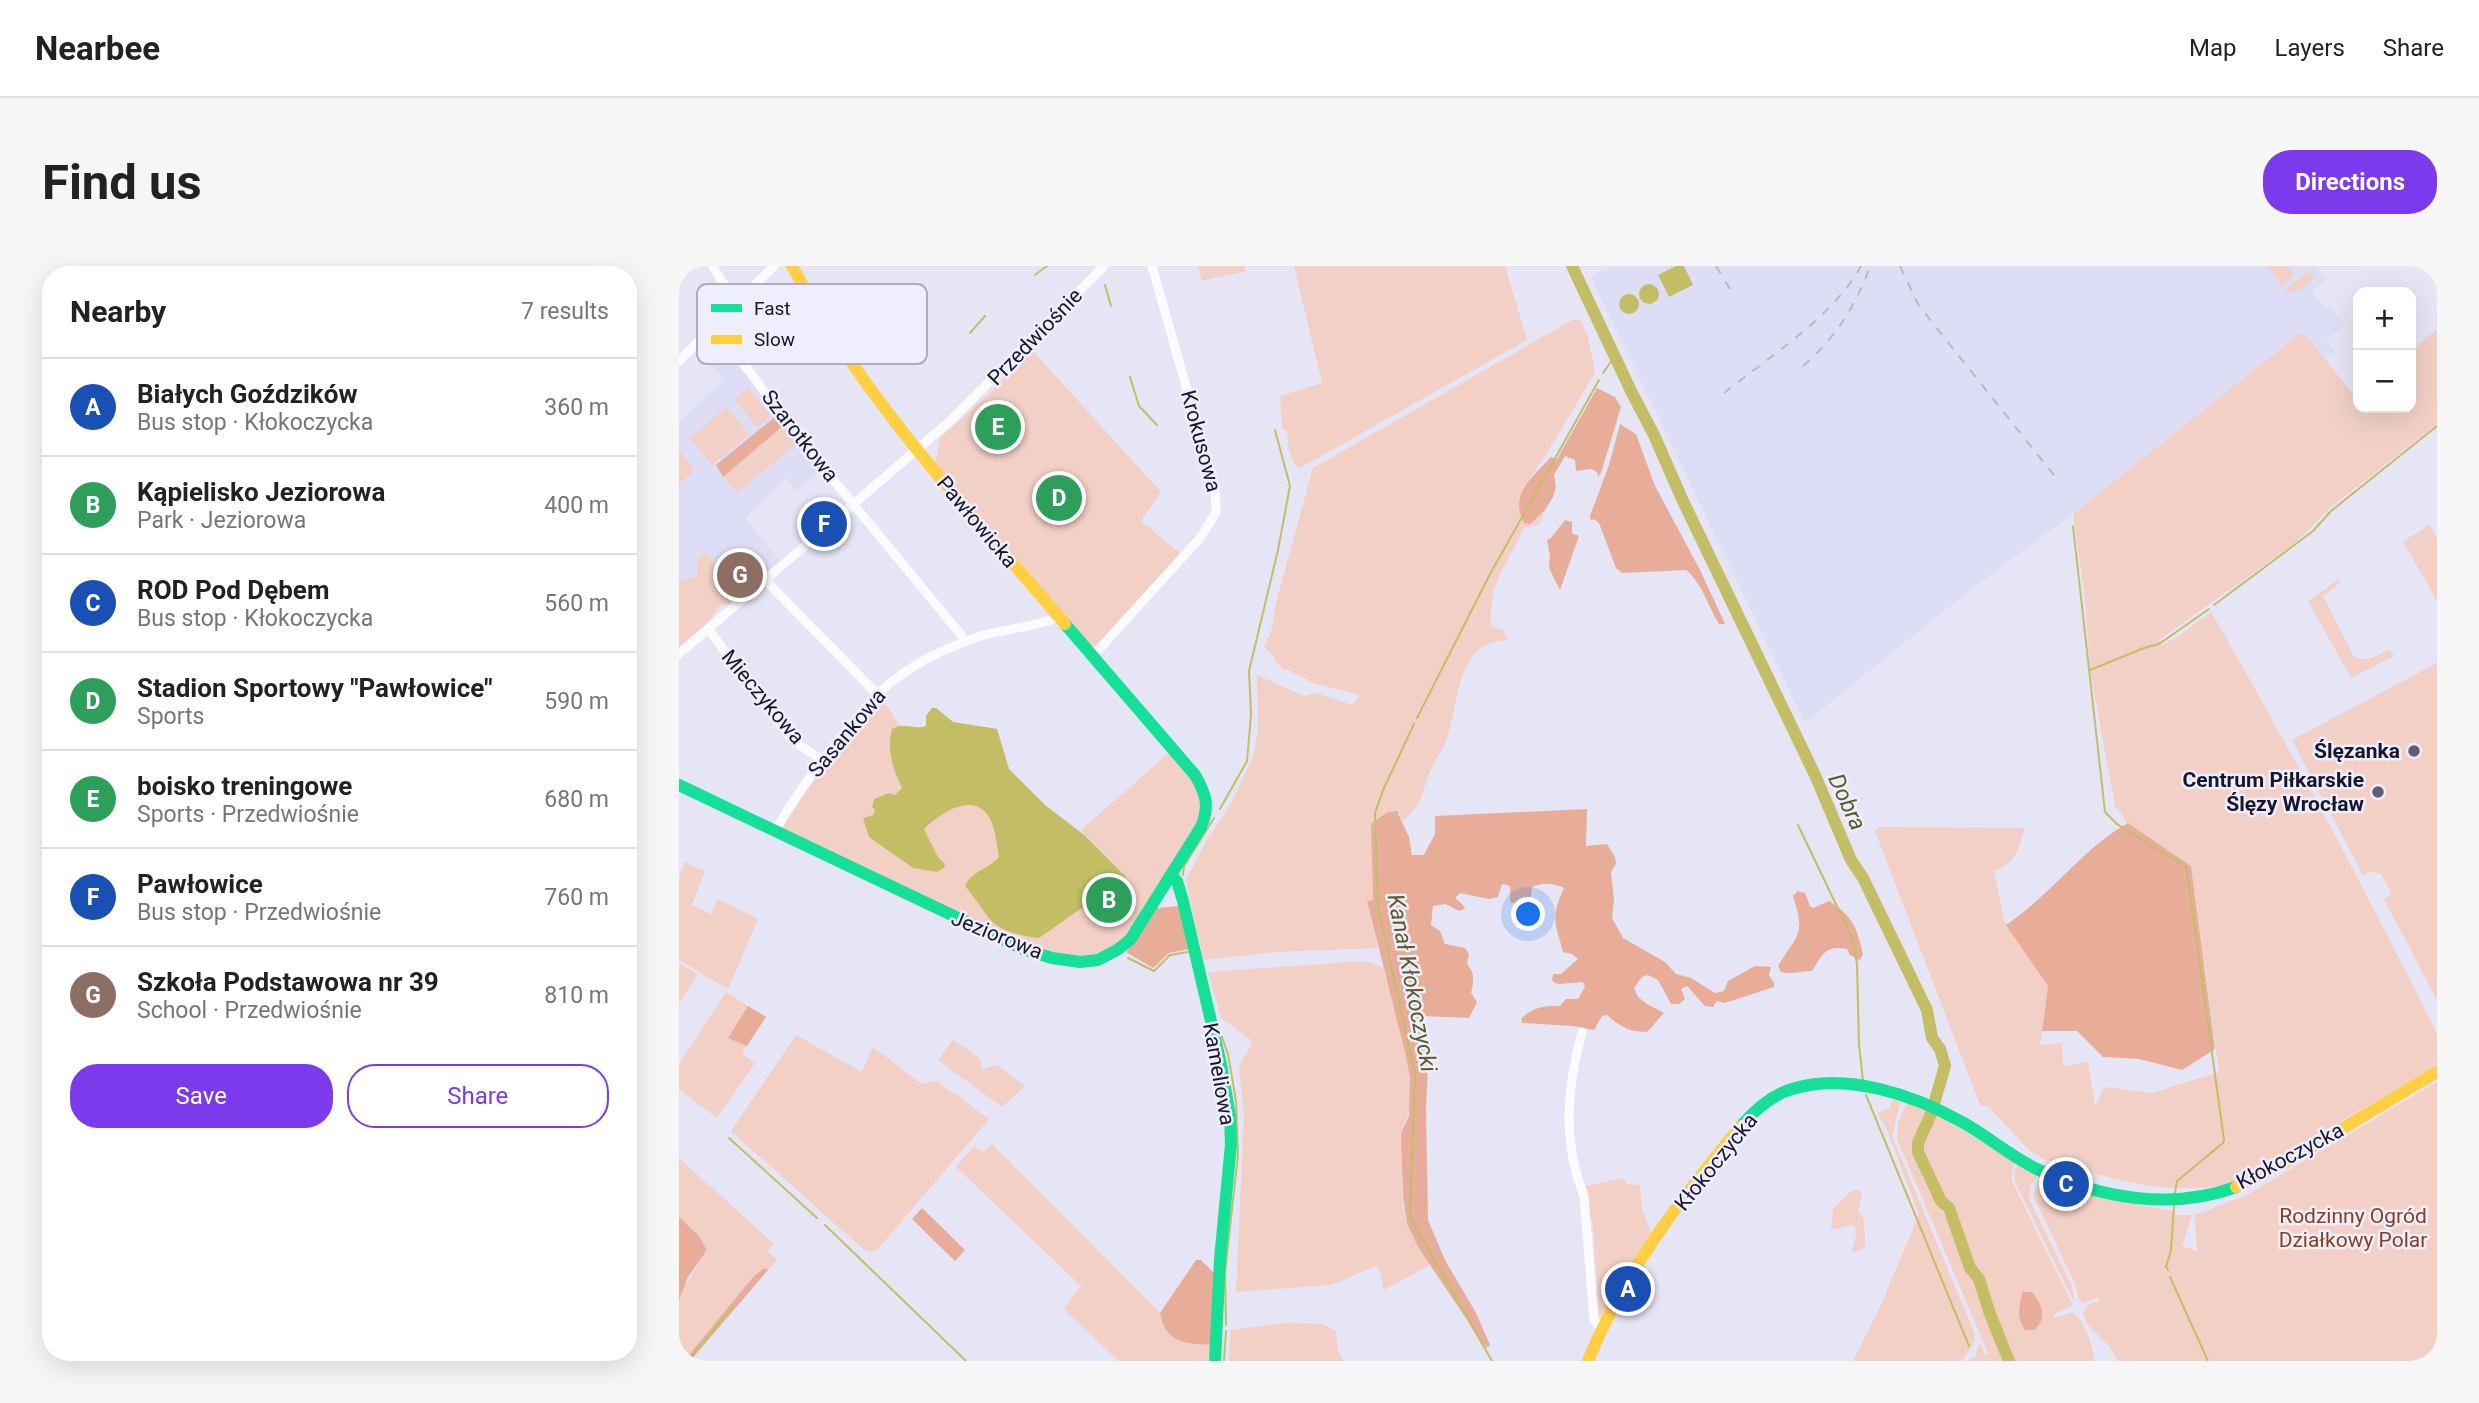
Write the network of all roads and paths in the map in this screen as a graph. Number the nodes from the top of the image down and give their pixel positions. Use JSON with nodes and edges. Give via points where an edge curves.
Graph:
{"nodes":[{"id":1,"x":713,"y":266,"type":"edge"},
{"id":2,"x":774,"y":266,"type":"edge"},
{"id":3,"x":792,"y":266,"type":"edge"},
{"id":4,"x":1104,"y":266,"type":"edge"},
{"id":5,"x":1152,"y":266,"type":"edge"},
{"id":6,"x":724,"y":284,"type":"edge"},
{"id":7,"x":758,"y":284,"type":"edge"},
{"id":8,"x":801,"y":284,"type":"edge"},
{"id":9,"x":697,"y":344,"type":"edge"},
{"id":10,"x":679,"y":361,"type":"edge"},
{"id":11,"x":744,"y":364,"type":"edge"},
{"id":12,"x":854,"y":364,"type":"edge"},
{"id":13,"x":916,"y":450,"type":"junction"},
{"id":14,"x":855,"y":504,"type":"junction"},
{"id":15,"x":765,"y":580,"type":"junction"},
{"id":16,"x":1058,"y":617,"type":"junction"},
{"id":17,"x":708,"y":629,"type":"junction"},
{"id":18,"x":966,"y":641,"type":"junction"},
{"id":19,"x":679,"y":654,"type":"edge"},
{"id":20,"x":1092,"y":657,"type":"junction"},
{"id":21,"x":877,"y":694,"type":"junction"},
{"id":22,"x":822,"y":760,"type":"junction"},
{"id":23,"x":1184,"y":762,"type":"joint"},
{"id":24,"x":679,"y":785,"type":"edge"},
{"id":25,"x":775,"y":832,"type":"junction"},
{"id":26,"x":1171,"y":876,"type":"junction"},
{"id":27,"x":1582,"y":1032,"type":"dead end"},
{"id":28,"x":2437,"y":1072,"type":"edge"},
{"id":29,"x":1601,"y":1329,"type":"junction"},
{"id":30,"x":1215,"y":1361,"type":"edge"},
{"id":31,"x":1588,"y":1361,"type":"edge"}],
"edges":[{"from":1,"to":6,"type":"street"},
{"from":2,"to":7,"type":"street"},
{"from":3,"to":8,"type":"street","name":"Pawłowicka"},
{"from":4,"to":13,"type":"street","name":"Przedwiośnie","via":[[978,395]]},
{"from":5,"to":20,"type":"street","name":"Krokusowa","via":[[1215,489],[1216,512],[1190,552]]},
{"from":9,"to":10,"type":"street"},
{"from":11,"to":14,"type":"street","name":"Szarotkowa"},
{"from":12,"to":13,"type":"street","name":"Pawłowicka"},
{"from":13,"to":14,"type":"street","name":"Przedwiośnie"},
{"from":13,"to":16,"type":"street","name":"Pawłowicka"},
{"from":14,"to":15,"type":"street","name":"Przedwiośnie"},
{"from":14,"to":18,"type":"street","name":"Szarotkowa"},
{"from":15,"to":17,"type":"street","name":"Przedwiośnie"},
{"from":15,"to":21,"type":"street"},
{"from":16,"to":18,"type":"street","name":"Sasankowa"},
{"from":16,"to":20,"type":"street","name":"Pawłowicka"},
{"from":17,"to":19,"type":"street","name":"Przedwiośnie"},
{"from":17,"to":22,"type":"street","name":"Mieczykowa","via":[[793,741]]},
{"from":18,"to":21,"type":"street","name":"Sasankowa","via":[[895,678]]},
{"from":20,"to":23,"type":"street","name":"Pawłowicka"},
{"from":21,"to":22,"type":"street","name":"Sasankowa"},
{"from":22,"to":25,"type":"street","name":"Sasankowa"},
{"from":23,"to":26,"type":"street","name":"Jeziorowa","via":[[1203,790],[1209,811]]},
{"from":24,"to":25,"type":"street","name":"Jeziorowa"},
{"from":25,"to":26,"type":"street","name":"Jeziorowa","via":[[1020,948],[1084,962],[1115,953],[1130,940]]},
{"from":26,"to":30,"type":"street","name":"Kameliowa","via":[[1183,901],[1230,1116]]},
{"from":27,"to":29,"type":"street","via":[[1571,1077],[1569,1141],[1584,1196],[1594,1320]]},
{"from":28,"to":29,"type":"street","name":"Kłokoczycka","via":[[2249,1183],[2174,1201],[2131,1198],[2042,1171],[1921,1102],[1878,1091],[1815,1084],[1797,1087],[1771,1099],[1744,1124],[1657,1235]]},
{"from":29,"to":31,"type":"street","name":"Kłokoczycka"}]}
